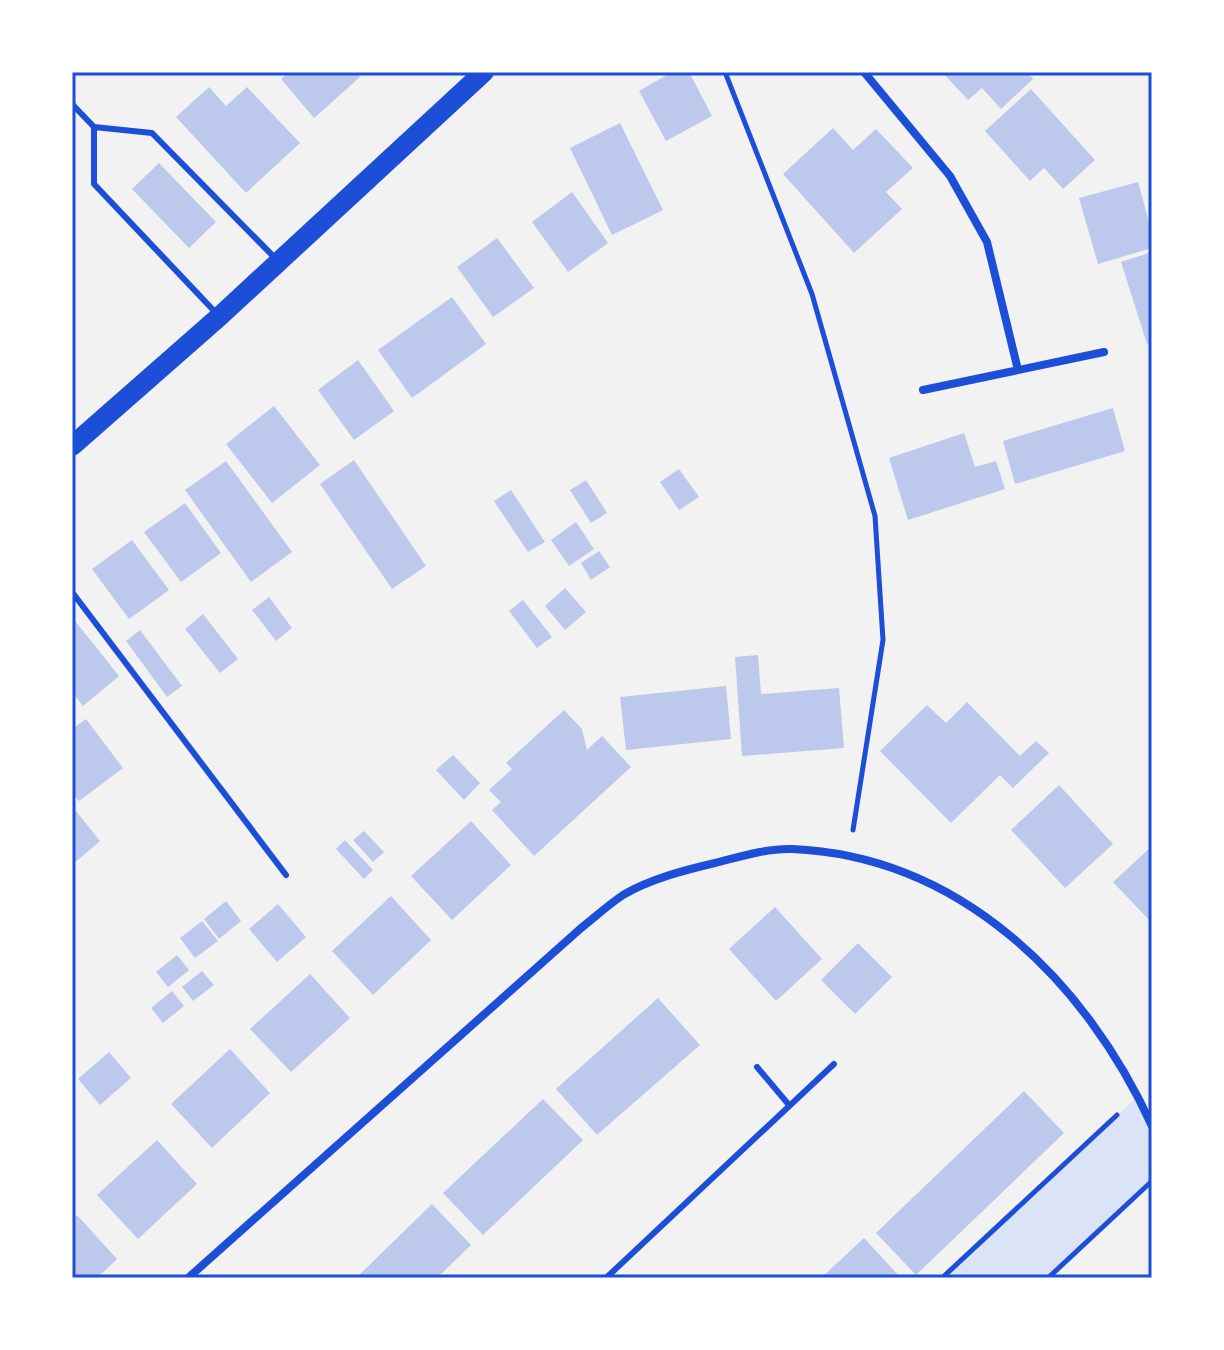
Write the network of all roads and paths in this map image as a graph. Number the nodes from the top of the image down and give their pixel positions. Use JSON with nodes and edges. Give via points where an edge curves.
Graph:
{"nodes":[{"id":1,"x":484,"y":72,"type":"edge"},
{"id":2,"x":725,"y":72,"type":"edge"},
{"id":3,"x":864,"y":72,"type":"edge"},
{"id":4,"x":72,"y":104,"type":"edge"},
{"id":5,"x":94,"y":127,"type":"junction"},
{"id":6,"x":279,"y":261,"type":"junction"},
{"id":7,"x":220,"y":316,"type":"junction"},
{"id":8,"x":1104,"y":352,"type":"dead end"},
{"id":9,"x":1018,"y":370,"type":"junction"},
{"id":10,"x":923,"y":390,"type":"dead end"},
{"id":11,"x":72,"y":446,"type":"edge"},
{"id":12,"x":72,"y":592,"type":"edge"},
{"id":13,"x":849,"y":855,"type":"junction"},
{"id":14,"x":286,"y":875,"type":"dead end"},
{"id":15,"x":834,"y":1064,"type":"dead end"},
{"id":16,"x":757,"y":1067,"type":"dead end"},
{"id":17,"x":1138,"y":1096,"type":"junction"},
{"id":18,"x":789,"y":1105,"type":"junction"},
{"id":19,"x":1152,"y":1126,"type":"edge"},
{"id":20,"x":1152,"y":1181,"type":"edge"},
{"id":21,"x":188,"y":1278,"type":"edge"},
{"id":22,"x":606,"y":1278,"type":"edge"},
{"id":23,"x":942,"y":1278,"type":"edge"},
{"id":24,"x":1048,"y":1278,"type":"edge"}],
"edges":[{"from":1,"to":6,"type":"main road"},
{"from":2,"to":13,"type":"path","via":[[812,294],[875,516],[883,640]]},
{"from":3,"to":9,"type":"street","via":[[950,176],[987,242]]},
{"from":4,"to":5,"type":"lane"},
{"from":5,"to":6,"type":"lane","via":[[152,133]]},
{"from":5,"to":7,"type":"lane","via":[[94,184]]},
{"from":6,"to":7,"type":"main road"},
{"from":7,"to":11,"type":"main road"},
{"from":8,"to":9,"type":"street"},
{"from":9,"to":10,"type":"street"},
{"from":12,"to":14,"type":"lane"},
{"from":13,"to":17,"type":"street","via":[[944,889],[989,917],[1069,990],[1108,1042]]},
{"from":13,"to":21,"type":"street","via":[[789,849],[736,857],[681,871],[624,895]]},
{"from":15,"to":18,"type":"lane"},
{"from":16,"to":18,"type":"lane"},
{"from":17,"to":19,"type":"street"},
{"from":17,"to":23,"type":"path"},
{"from":18,"to":22,"type":"lane"},
{"from":20,"to":24,"type":"path"}]}
